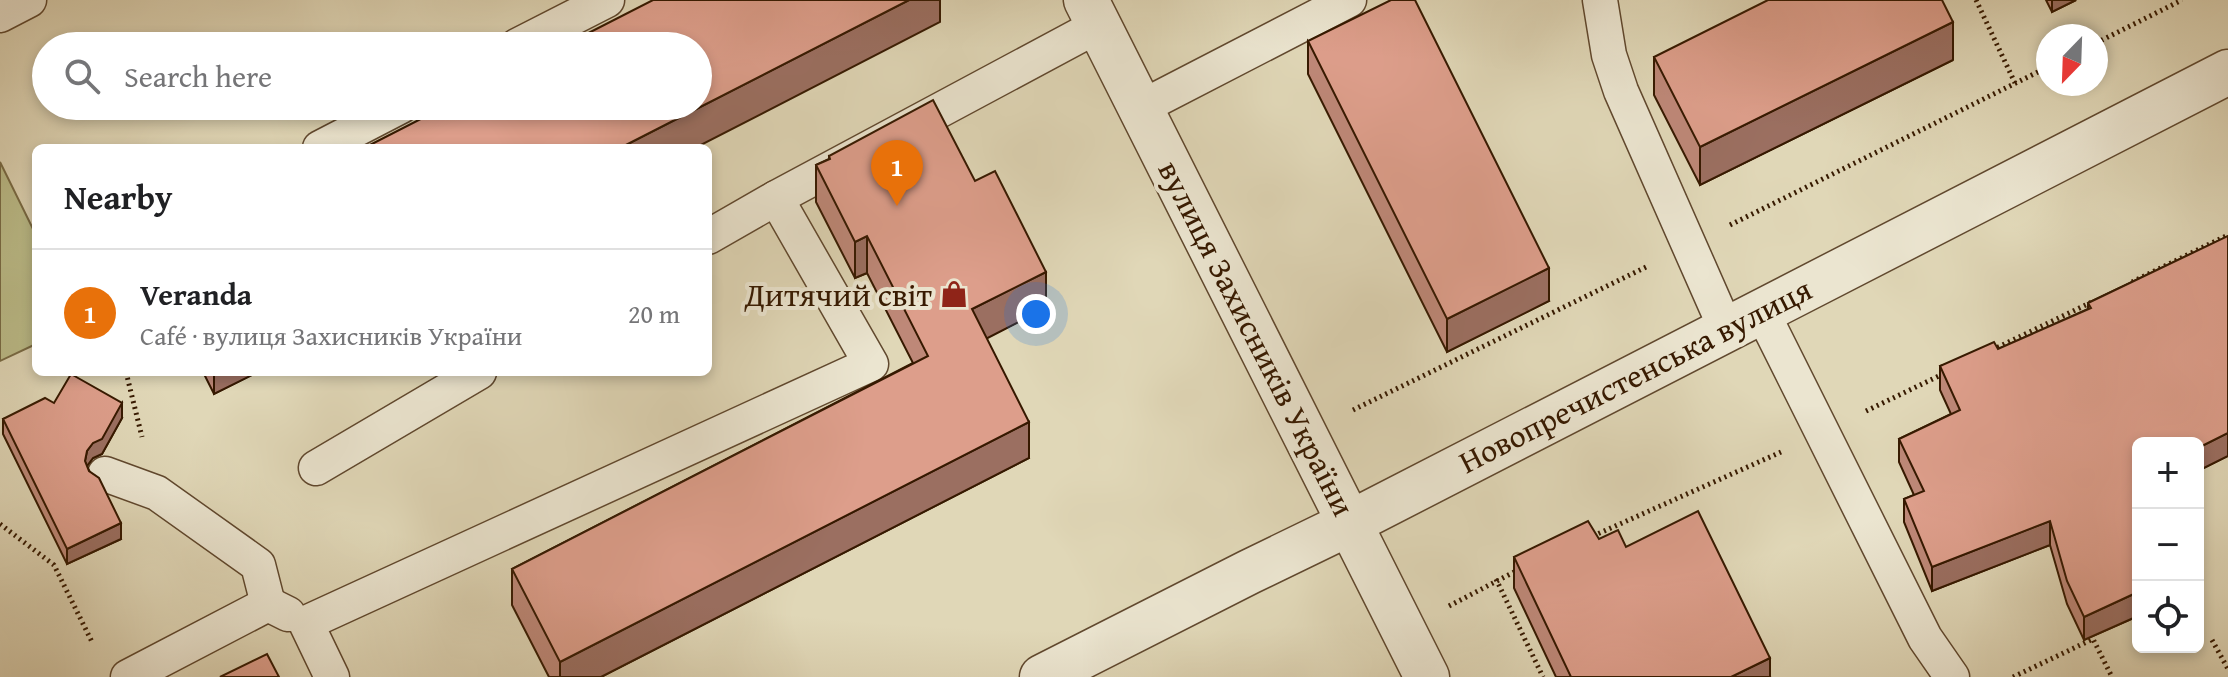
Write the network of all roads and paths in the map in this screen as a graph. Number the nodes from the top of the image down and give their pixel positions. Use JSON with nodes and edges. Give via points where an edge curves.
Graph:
{"nodes":[{"id":1,"x":29,"y":0,"type":"edge"},
{"id":2,"x":607,"y":0,"type":"edge"},
{"id":3,"x":1349,"y":0,"type":"edge"},
{"id":4,"x":1600,"y":0,"type":"edge"},
{"id":5,"x":1976,"y":0,"type":"edge"},
{"id":6,"x":2182,"y":0,"type":"edge"},
{"id":7,"x":1093,"y":13,"type":"edge"},
{"id":8,"x":0,"y":15,"type":"edge"},
{"id":9,"x":544,"y":32,"type":"edge"},
{"id":10,"x":2108,"y":37,"type":"edge"},
{"id":11,"x":2228,"y":72,"type":"edge"},
{"id":12,"x":2015,"y":83,"type":"dead end"},
{"id":13,"x":1140,"y":108,"type":"junction"},
{"id":14,"x":374,"y":120,"type":"edge"},
{"id":15,"x":328,"y":144,"type":"edge"},
{"id":16,"x":776,"y":198,"type":"junction"},
{"id":17,"x":712,"y":235,"type":"edge"},
{"id":18,"x":1743,"y":320,"type":"junction"},
{"id":19,"x":472,"y":376,"type":"edge"},
{"id":20,"x":316,"y":468,"type":"dead end"},
{"id":21,"x":105,"y":474,"type":"dead end"},
{"id":22,"x":1350,"y":523,"type":"junction"},
{"id":23,"x":0,"y":524,"type":"edge"},
{"id":24,"x":1496,"y":579,"type":"dead end"},
{"id":25,"x":268,"y":604,"type":"junction"},
{"id":26,"x":306,"y":623,"type":"junction"},
{"id":27,"x":2212,"y":640,"type":"dead end"},
{"id":28,"x":96,"y":649,"type":"dead end"},
{"id":29,"x":2228,"y":669,"type":"edge"},
{"id":30,"x":128,"y":677,"type":"edge"},
{"id":31,"x":332,"y":677,"type":"edge"},
{"id":32,"x":1042,"y":677,"type":"edge"},
{"id":33,"x":1427,"y":677,"type":"edge"},
{"id":34,"x":1543,"y":677,"type":"edge"},
{"id":35,"x":1952,"y":677,"type":"edge"},
{"id":36,"x":2013,"y":677,"type":"edge"},
{"id":37,"x":2112,"y":677,"type":"edge"}],
"edges":[{"from":1,"to":8,"type":"lane"},
{"from":2,"to":9,"type":"lane"},
{"from":3,"to":13,"type":"lane"},
{"from":4,"to":18,"type":"lane","via":[[1621,91]]},
{"from":5,"to":12,"type":"path"},
{"from":6,"to":10,"type":"path"},
{"from":7,"to":13,"type":"street","name":"вулиця Захисників України"},
{"from":7,"to":16,"type":"lane"},
{"from":11,"to":18,"type":"street","name":"Новопречистенська вулиця"},
{"from":13,"to":22,"type":"street","name":"вулиця Захисників України"},
{"from":14,"to":15,"type":"lane"},
{"from":16,"to":17,"type":"lane"},
{"from":16,"to":26,"type":"lane","via":[[871,364]]},
{"from":18,"to":22,"type":"street","name":"Новопречистенська вулиця"},
{"from":18,"to":35,"type":"lane"},
{"from":19,"to":20,"type":"lane"},
{"from":21,"to":25,"type":"lane","via":[[157,493],[258,565]]},
{"from":22,"to":32,"type":"street","name":"Новопречистенська вулиця"},
{"from":22,"to":33,"type":"street","name":"вулиця Захисників України"},
{"from":23,"to":28,"type":"path","via":[[54,565]]},
{"from":24,"to":34,"type":"path"},
{"from":25,"to":26,"type":"lane"},
{"from":25,"to":30,"type":"lane"},
{"from":26,"to":31,"type":"lane"},
{"from":27,"to":29,"type":"path"},
{"from":36,"to":37,"type":"path","via":[[2093,639]]}]}
